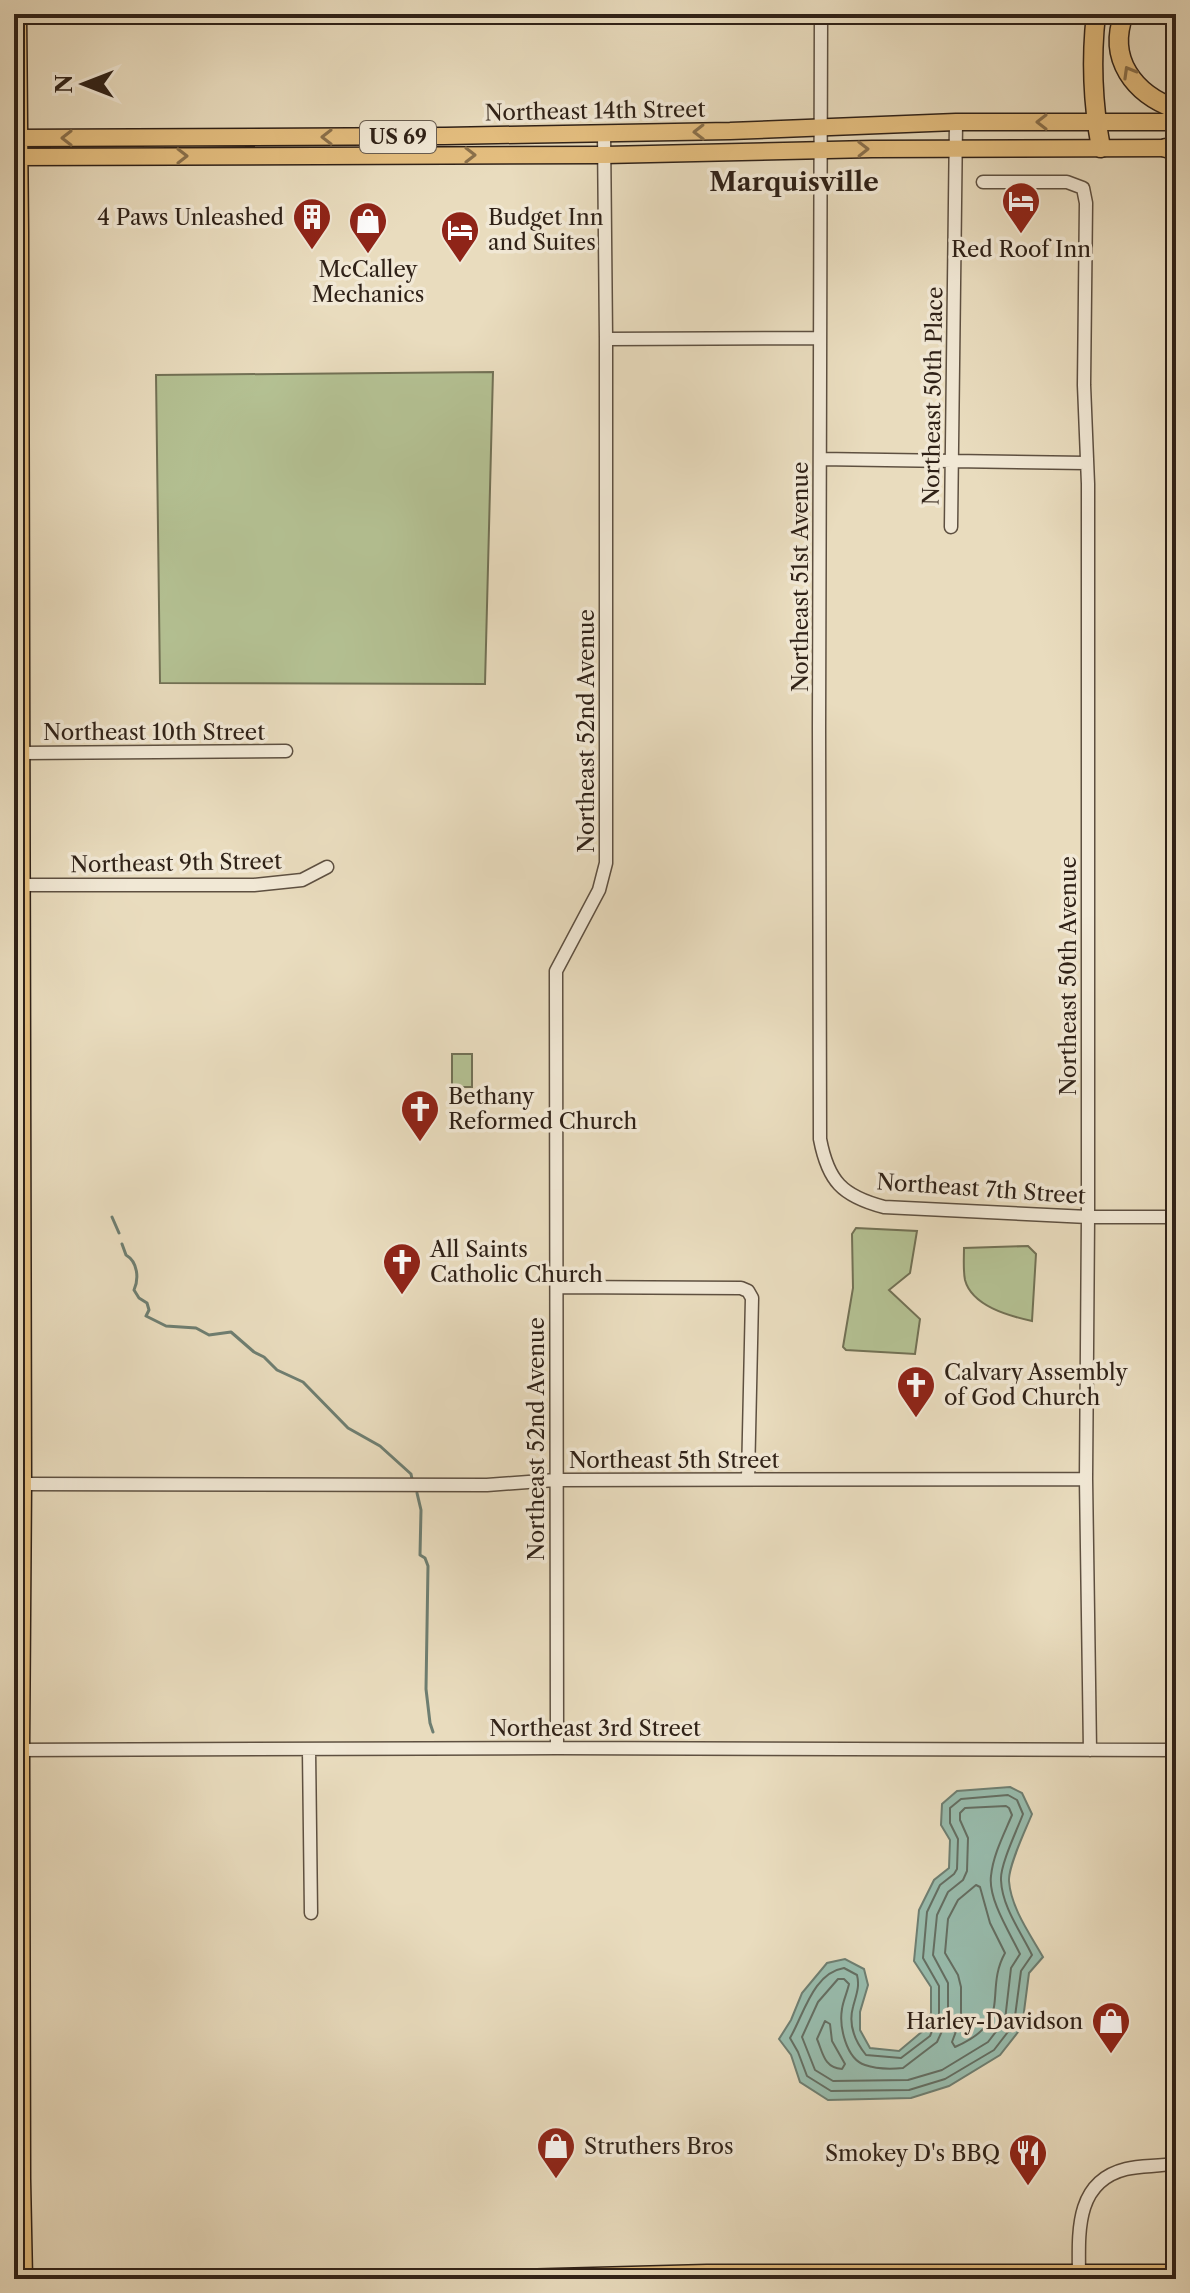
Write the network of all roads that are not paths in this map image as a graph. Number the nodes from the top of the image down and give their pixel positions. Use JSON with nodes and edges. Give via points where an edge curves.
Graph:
{"nodes":[{"id":1,"x":18,"y":14,"type":"edge"},
{"id":2,"x":821,"y":14,"type":"edge"},
{"id":3,"x":1096,"y":14,"type":"edge"},
{"id":4,"x":1124,"y":14,"type":"edge"},
{"id":5,"x":1176,"y":109,"type":"edge"},
{"id":6,"x":956,"y":122,"type":"junction"},
{"id":7,"x":1096,"y":122,"type":"junction"},
{"id":8,"x":1176,"y":122,"type":"edge"},
{"id":9,"x":821,"y":127,"type":"junction"},
{"id":10,"x":604,"y":134,"type":"junction"},
{"id":11,"x":17,"y":138,"type":"edge"},
{"id":12,"x":956,"y":148,"type":"junction"},
{"id":13,"x":1101,"y":148,"type":"junction"},
{"id":14,"x":1173,"y":148,"type":"edge"},
{"id":15,"x":821,"y":150,"type":"junction"},
{"id":16,"x":605,"y":155,"type":"junction"},
{"id":17,"x":17,"y":157,"type":"edge"},
{"id":18,"x":983,"y":182,"type":"dead end"},
{"id":19,"x":820,"y":338,"type":"junction"},
{"id":20,"x":606,"y":339,"type":"junction"},
{"id":21,"x":820,"y":459,"type":"junction"},
{"id":22,"x":952,"y":460,"type":"junction"},
{"id":23,"x":1086,"y":463,"type":"junction"},
{"id":24,"x":951,"y":527,"type":"dead end"},
{"id":25,"x":286,"y":751,"type":"dead end"},
{"id":26,"x":22,"y":753,"type":"junction"},
{"id":27,"x":327,"y":867,"type":"dead end"},
{"id":28,"x":22,"y":885,"type":"junction"},
{"id":29,"x":820,"y":1139,"type":"joint"},
{"id":30,"x":18,"y":1201,"type":"edge"},
{"id":31,"x":1088,"y":1217,"type":"junction"},
{"id":32,"x":1176,"y":1217,"type":"edge"},
{"id":33,"x":557,"y":1287,"type":"junction"},
{"id":34,"x":18,"y":1380,"type":"edge"},
{"id":35,"x":748,"y":1479,"type":"junction"},
{"id":36,"x":1086,"y":1479,"type":"junction"},
{"id":37,"x":555,"y":1480,"type":"junction"},
{"id":38,"x":23,"y":1484,"type":"junction"},
{"id":39,"x":557,"y":1748,"type":"junction"},
{"id":40,"x":17,"y":1750,"type":"edge"},
{"id":41,"x":309,"y":1750,"type":"junction"},
{"id":42,"x":1090,"y":1750,"type":"junction"},
{"id":43,"x":1176,"y":1750,"type":"edge"},
{"id":44,"x":311,"y":1913,"type":"dead end"},
{"id":45,"x":18,"y":1968,"type":"edge"},
{"id":46,"x":1176,"y":2163,"type":"edge"},
{"id":47,"x":18,"y":2179,"type":"edge"},
{"id":48,"x":1176,"y":2273,"type":"edge"},
{"id":49,"x":707,"y":2276,"type":"edge"},
{"id":50,"x":908,"y":2276,"type":"edge"},
{"id":51,"x":1079,"y":2276,"type":"edge"},
{"id":52,"x":539,"y":2278,"type":"edge"},
{"id":53,"x":24,"y":2279,"type":"edge"},
{"id":54,"x":481,"y":2279,"type":"edge"}],
"edges":[{"from":1,"to":11,"type":"main road"},
{"from":2,"to":9,"type":"street","name":"Northeast 51st Avenue"},
{"from":3,"to":7,"type":"highway"},
{"from":5,"to":4,"type":"highway","one_way":true,"via":[[1151,98],[1127,71],[1119,46]]},
{"from":7,"to":6,"type":"main road","name":"Northeast 14th Street","number":"US 69","one_way":true},
{"from":6,"to":9,"type":"main road","name":"Northeast 14th Street","number":"US 69"},
{"from":6,"to":12,"type":"street","name":"Northeast 50th Place"},
{"from":7,"to":8,"type":"main road","name":"Northeast 14th Street","number":"US 69"},
{"from":7,"to":13,"type":"highway"},
{"from":9,"to":10,"type":"main road","name":"Northeast 14th Street","number":"US 69","one_way":true},
{"from":9,"to":15,"type":"street","name":"Northeast 51st Avenue"},
{"from":10,"to":11,"type":"main road","name":"Northeast 14th Street","number":"US 69","one_way":true},
{"from":10,"to":16,"type":"street","name":"Northeast 52nd Avenue"},
{"from":11,"to":17,"type":"main road"},
{"from":12,"to":13,"type":"main road","name":"Northeast 14th Street","number":"US 69"},
{"from":15,"to":12,"type":"main road","name":"Northeast 14th Street","number":"US 69","one_way":true},
{"from":12,"to":22,"type":"street","name":"Northeast 50th Place"},
{"from":13,"to":14,"type":"main road","name":"Northeast 14th Street","number":"US 69"},
{"from":15,"to":16,"type":"main road","name":"Northeast 14th Street","number":"US 69"},
{"from":15,"to":19,"type":"street","name":"Northeast 51st Avenue"},
{"from":17,"to":16,"type":"main road","name":"Northeast 14th Street","number":"US 69","one_way":true},
{"from":16,"to":20,"type":"street","name":"Northeast 52nd Avenue"},
{"from":17,"to":26,"type":"main road"},
{"from":18,"to":23,"type":"street","name":"Northeast 50th Avenue","via":[[1074,183],[1083,188]]},
{"from":19,"to":20,"type":"street"},
{"from":19,"to":21,"type":"street","name":"Northeast 51st Avenue"},
{"from":20,"to":33,"type":"street","name":"Northeast 52nd Avenue","via":[[606,863],[599,890],[556,971]]},
{"from":21,"to":22,"type":"street"},
{"from":21,"to":29,"type":"street","name":"Northeast 51st Avenue"},
{"from":22,"to":23,"type":"street"},
{"from":22,"to":24,"type":"street","name":"Northeast 50th Place"},
{"from":23,"to":31,"type":"street","name":"Northeast 50th Avenue"},
{"from":25,"to":26,"type":"street","name":"Northeast 10th Street"},
{"from":26,"to":28,"type":"main road"},
{"from":27,"to":28,"type":"street","name":"Northeast 9th Street","via":[[302,880],[265,884]]},
{"from":28,"to":30,"type":"main road"},
{"from":29,"to":31,"type":"street","name":"Northeast 7th Street","via":[[830,1175],[867,1202]]},
{"from":30,"to":34,"type":"main road"},
{"from":31,"to":32,"type":"street","name":"Northeast 7th Street"},
{"from":31,"to":36,"type":"street","name":"Northeast 50th Avenue"},
{"from":33,"to":35,"type":"street","via":[[748,1291]]},
{"from":33,"to":37,"type":"street","name":"Northeast 52nd Avenue"},
{"from":34,"to":38,"type":"main road"},
{"from":35,"to":36,"type":"street","name":"Northeast 5th Street"},
{"from":35,"to":37,"type":"street","name":"Northeast 5th Street"},
{"from":36,"to":42,"type":"street","name":"Northeast 50th Avenue"},
{"from":37,"to":38,"type":"street","name":"Northeast 5th Street","via":[[487,1485]]},
{"from":37,"to":39,"type":"street","name":"Northeast 52nd Avenue"},
{"from":38,"to":40,"type":"main road"},
{"from":39,"to":41,"type":"street","name":"Northeast 3rd Street"},
{"from":39,"to":42,"type":"street","name":"Northeast 3rd Street"},
{"from":40,"to":41,"type":"street","name":"Northeast 3rd Street"},
{"from":40,"to":45,"type":"main road"},
{"from":41,"to":44,"type":"street"},
{"from":42,"to":43,"type":"street","name":"Northeast 3rd Street"},
{"from":45,"to":47,"type":"main road"},
{"from":46,"to":51,"type":"street","via":[[1123,2169],[1095,2186],[1081,2216]]},
{"from":47,"to":53,"type":"main road"},
{"from":48,"to":51,"type":"main road"},
{"from":49,"to":50,"type":"main road"},
{"from":49,"to":52,"type":"main road"},
{"from":50,"to":51,"type":"main road"},
{"from":52,"to":54,"type":"main road"}]}
